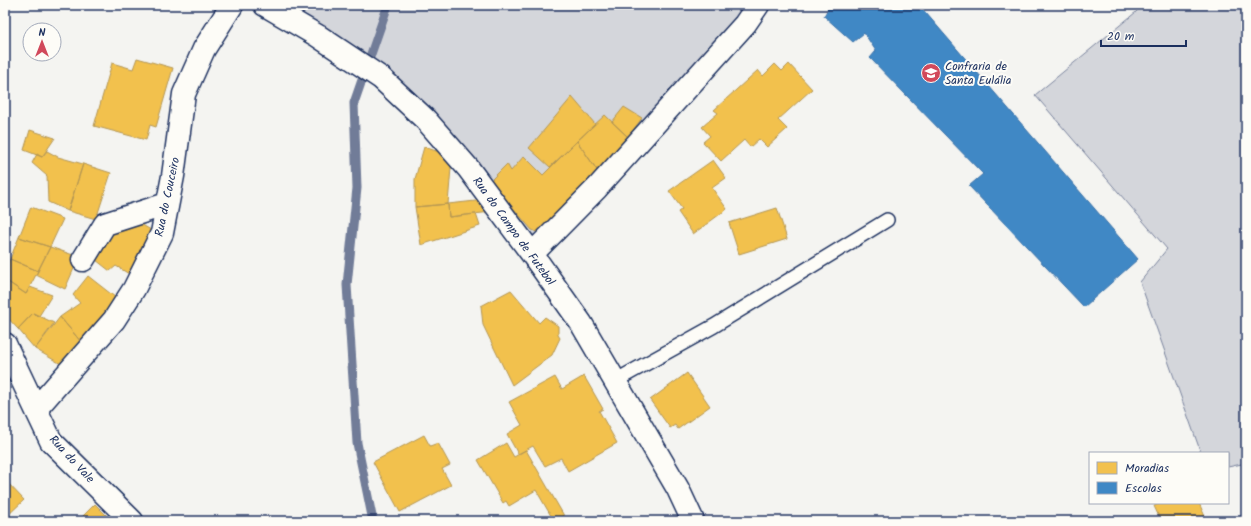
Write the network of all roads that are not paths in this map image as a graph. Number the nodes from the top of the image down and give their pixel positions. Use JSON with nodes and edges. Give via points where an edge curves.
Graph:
{"nodes":[{"id":1,"x":232,"y":5,"type":"edge"},
{"id":2,"x":265,"y":5,"type":"edge"},
{"id":3,"x":758,"y":5,"type":"edge"},
{"id":4,"x":167,"y":204,"type":"junction"},
{"id":5,"x":887,"y":220,"type":"dead end"},
{"id":6,"x":532,"y":254,"type":"junction"},
{"id":7,"x":83,"y":260,"type":"dead end"},
{"id":8,"x":5,"y":344,"type":"edge"},
{"id":9,"x":614,"y":381,"type":"junction"},
{"id":10,"x":36,"y":409,"type":"junction"},
{"id":11,"x":132,"y":521,"type":"edge"},
{"id":12,"x":693,"y":521,"type":"edge"}],
"edges":[{"from":1,"to":4,"type":"street","name":"Rua do Couceiro","via":[[204,49],[184,94]]},
{"from":2,"to":6,"type":"street","name":"Rua do Campo de Futebol","via":[[381,78],[426,120],[468,168]]},
{"from":3,"to":6,"type":"street","via":[[745,24],[597,188]]},
{"from":4,"to":7,"type":"street","via":[[105,224]]},
{"from":4,"to":10,"type":"street","name":"Rua do Couceiro","via":[[162,233],[134,289],[114,320]]},
{"from":5,"to":9,"type":"lane","via":[[714,326]]},
{"from":6,"to":9,"type":"street","name":"Rua do Campo de Futebol","via":[[581,323]]},
{"from":8,"to":10,"type":"street","name":"Rua do Vale"},
{"from":9,"to":12,"type":"street","name":"Rua do Campo de Futebol","via":[[678,489]]},
{"from":10,"to":11,"type":"street","name":"Rua do Vale","via":[[51,441]]}]}
